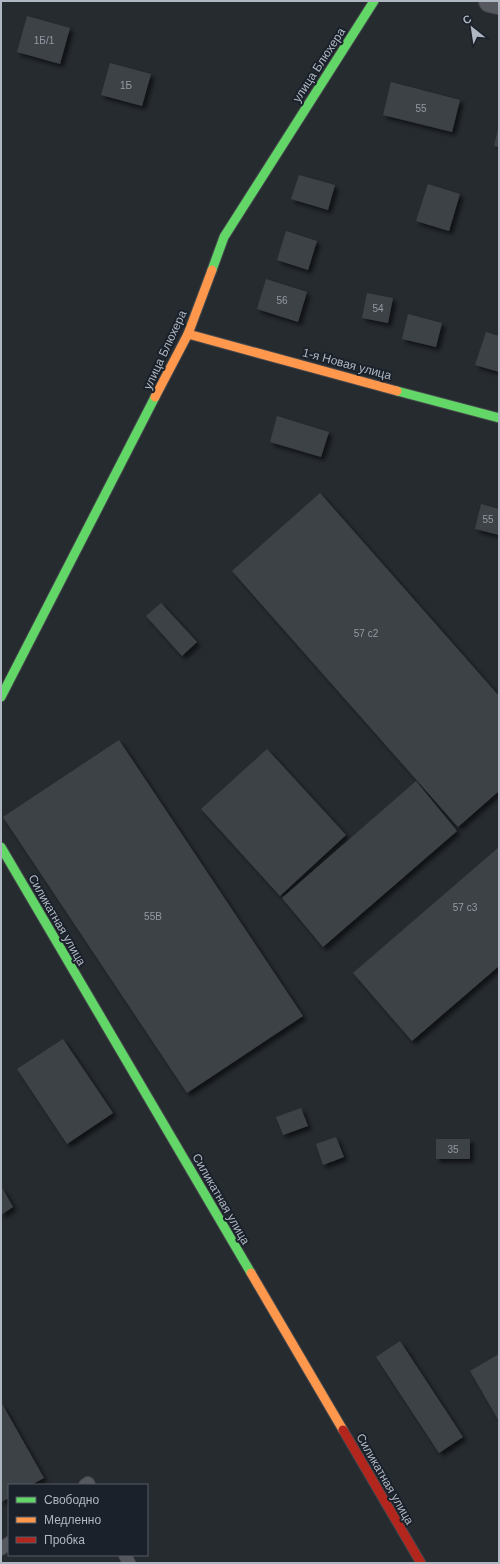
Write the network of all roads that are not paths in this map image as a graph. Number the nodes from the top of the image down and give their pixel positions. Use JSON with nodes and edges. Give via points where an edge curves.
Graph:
{"nodes":[{"id":1,"x":374,"y":1,"type":"edge"},
{"id":2,"x":490,"y":1,"type":"edge"},
{"id":3,"x":499,"y":3,"type":"edge"},
{"id":4,"x":188,"y":334,"type":"junction"},
{"id":5,"x":499,"y":418,"type":"edge"},
{"id":6,"x":1,"y":697,"type":"edge"},
{"id":7,"x":1,"y":847,"type":"edge"},
{"id":8,"x":421,"y":1563,"type":"edge"}],
"edges":[{"from":1,"to":4,"type":"street","name":"улица Блюхера","via":[[224,237]]},
{"from":2,"to":3,"type":"street"},
{"from":4,"to":5,"type":"street","name":"1-я Новая улица"},
{"from":4,"to":6,"type":"street","name":"улица Блюхера"},
{"from":7,"to":8,"type":"street","name":"Силикатная улица"}]}
